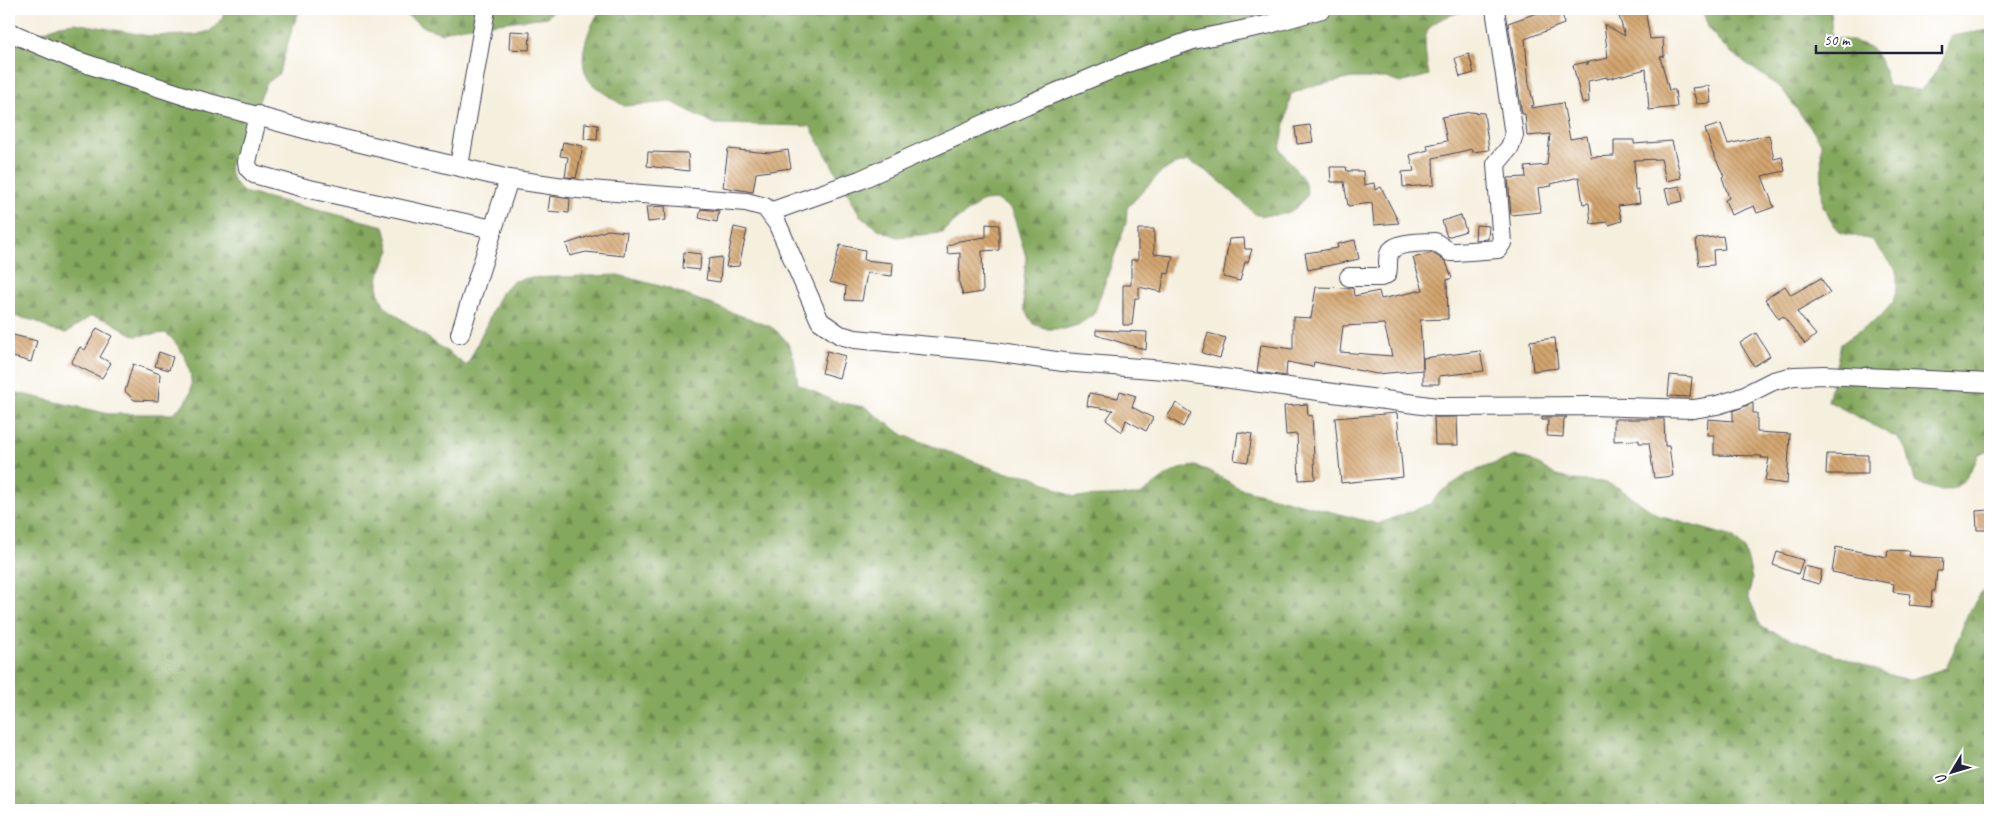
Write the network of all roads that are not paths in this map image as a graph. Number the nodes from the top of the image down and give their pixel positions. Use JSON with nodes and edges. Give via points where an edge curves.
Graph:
{"nodes":[{"id":1,"x":486,"y":9,"type":"edge"},
{"id":2,"x":1322,"y":9,"type":"edge"},
{"id":3,"x":1495,"y":9,"type":"edge"},
{"id":4,"x":9,"y":32,"type":"edge"},
{"id":5,"x":258,"y":115,"type":"junction"},
{"id":6,"x":459,"y":166,"type":"junction"},
{"id":7,"x":509,"y":179,"type":"junction"},
{"id":8,"x":770,"y":212,"type":"junction"},
{"id":9,"x":493,"y":229,"type":"junction"},
{"id":10,"x":1349,"y":277,"type":"dead end"},
{"id":11,"x":460,"y":334,"type":"dead end"},
{"id":12,"x":1990,"y":383,"type":"edge"}],
"edges":[{"from":1,"to":6,"type":"street"},
{"from":2,"to":8,"type":"street","via":[[1193,40],[1130,62],[860,180]]},
{"from":3,"to":10,"type":"street","via":[[1514,135],[1510,147],[1496,164],[1502,244],[1498,249],[1456,252],[1450,252],[1435,242],[1402,246],[1389,254],[1387,274],[1381,277]]},
{"from":4,"to":5,"type":"street","via":[[84,62],[191,98]]},
{"from":5,"to":6,"type":"street"},
{"from":5,"to":9,"type":"street","via":[[247,162],[254,174]]},
{"from":6,"to":7,"type":"street"},
{"from":7,"to":8,"type":"street","via":[[577,189],[728,199],[758,204]]},
{"from":7,"to":9,"type":"street"},
{"from":8,"to":12,"type":"street","via":[[820,321],[840,335],[855,339],[1164,370],[1437,407],[1694,409],[1737,399],[1773,381],[1804,376]]},
{"from":9,"to":11,"type":"street"}]}
